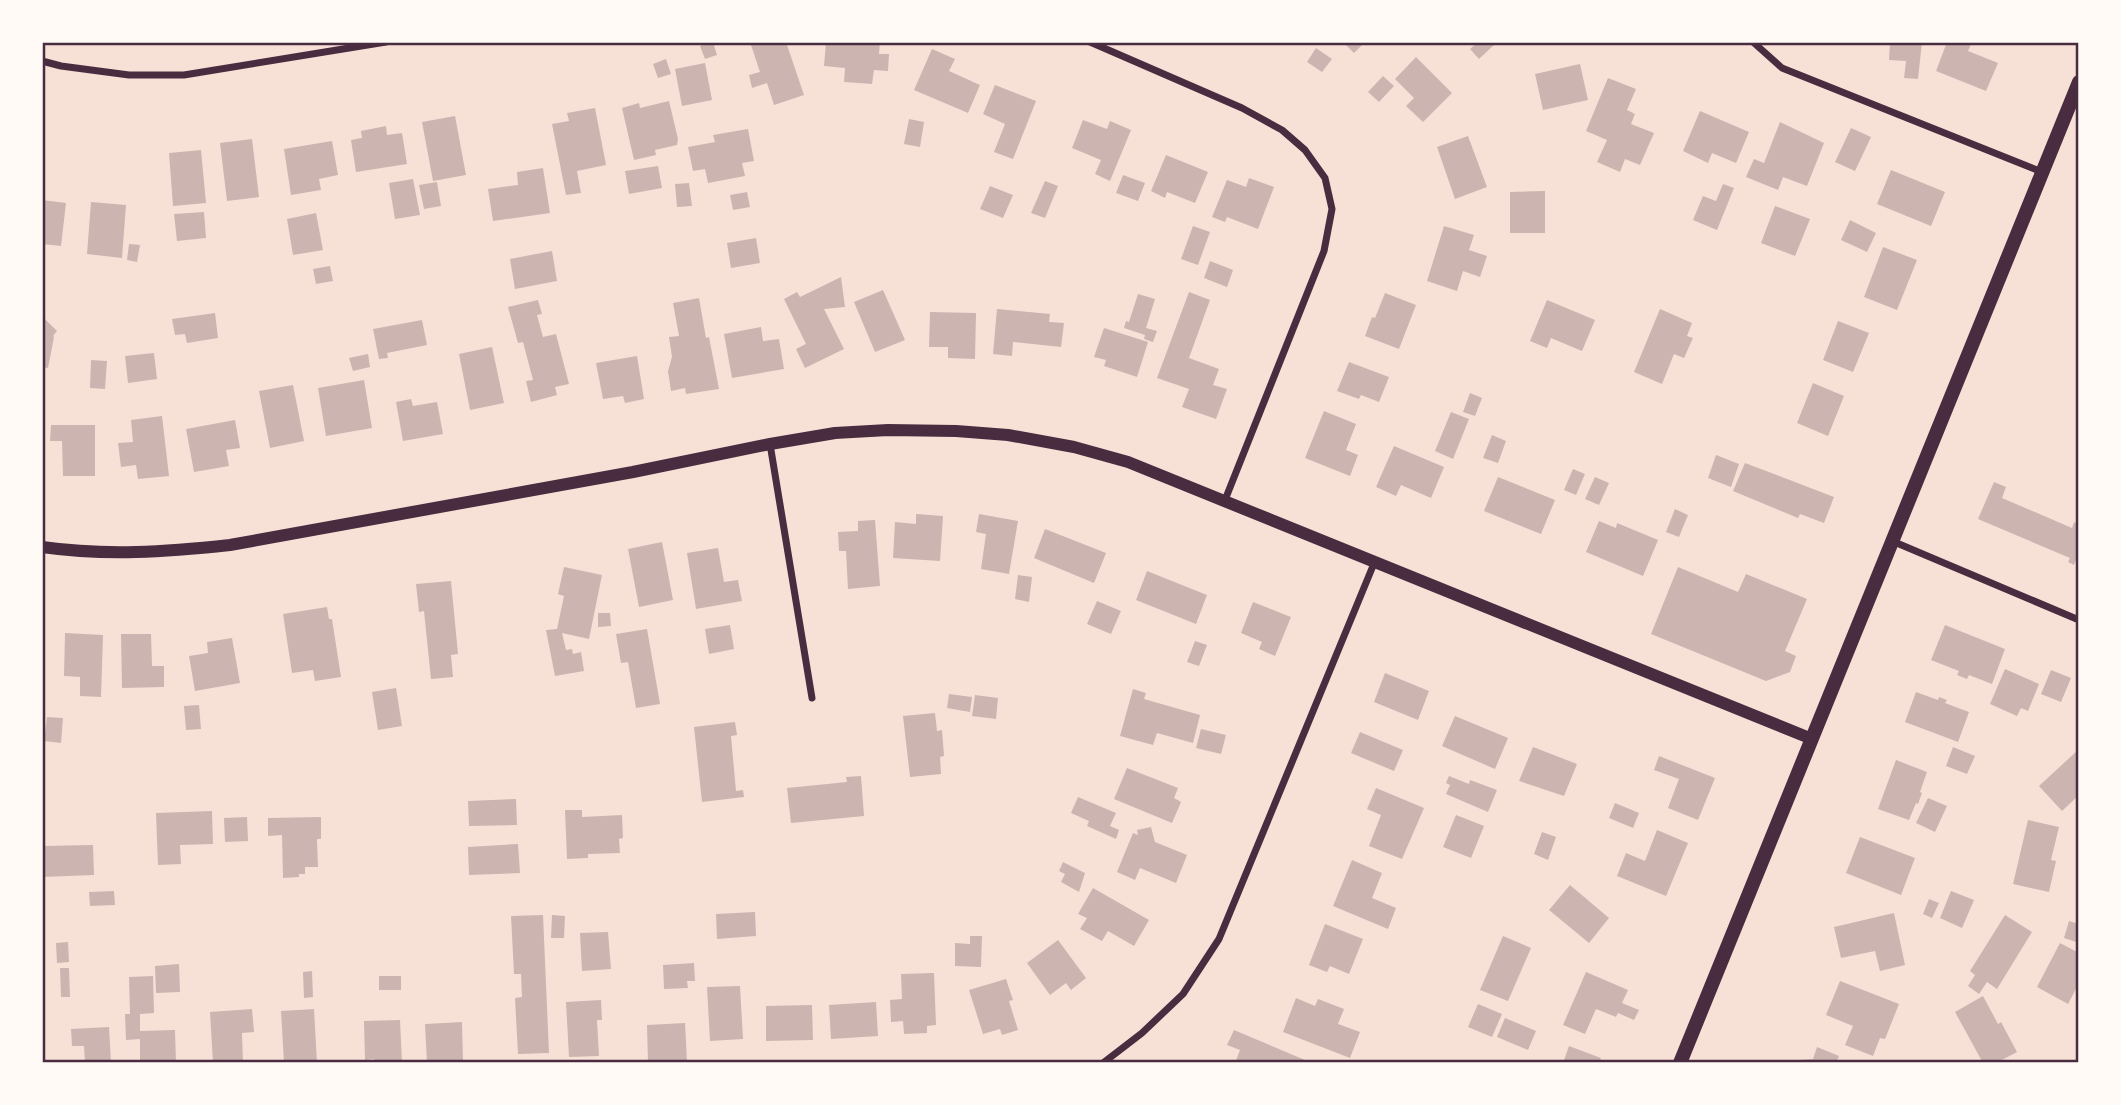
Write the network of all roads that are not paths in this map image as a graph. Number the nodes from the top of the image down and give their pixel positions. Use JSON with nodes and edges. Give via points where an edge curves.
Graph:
{"nodes":[{"id":1,"x":386,"y":42,"type":"edge"},
{"id":2,"x":1090,"y":42,"type":"edge"},
{"id":3,"x":1752,"y":42,"type":"edge"},
{"id":4,"x":42,"y":61,"type":"edge"},
{"id":5,"x":2079,"y":82,"type":"edge"},
{"id":6,"x":2042,"y":172,"type":"junction"},
{"id":7,"x":769,"y":444,"type":"junction"},
{"id":8,"x":1225,"y":500,"type":"junction"},
{"id":9,"x":1892,"y":541,"type":"junction"},
{"id":10,"x":42,"y":547,"type":"edge"},
{"id":11,"x":1375,"y":561,"type":"junction"},
{"id":12,"x":2079,"y":620,"type":"edge"},
{"id":13,"x":812,"y":698,"type":"dead end"},
{"id":14,"x":1812,"y":739,"type":"junction"},
{"id":15,"x":1103,"y":1063,"type":"edge"},
{"id":16,"x":1680,"y":1063,"type":"edge"}],
"edges":[{"from":1,"to":4,"type":"street","via":[[184,75],[129,75]]},
{"from":2,"to":8,"type":"street","via":[[1282,130],[1305,150],[1325,178],[1332,209],[1324,251]]},
{"from":3,"to":6,"type":"street","via":[[1782,68]]},
{"from":5,"to":6,"type":"main road"},
{"from":6,"to":9,"type":"main road"},
{"from":7,"to":8,"type":"street","via":[[888,430],[1008,435],[1128,462]]},
{"from":7,"to":10,"type":"street","via":[[230,545],[97,554]]},
{"from":7,"to":13,"type":"street"},
{"from":8,"to":11,"type":"street"},
{"from":9,"to":12,"type":"street"},
{"from":9,"to":14,"type":"main road"},
{"from":11,"to":14,"type":"street"},
{"from":11,"to":15,"type":"street","via":[[1219,939],[1182,994]]},
{"from":14,"to":16,"type":"main road"}]}
